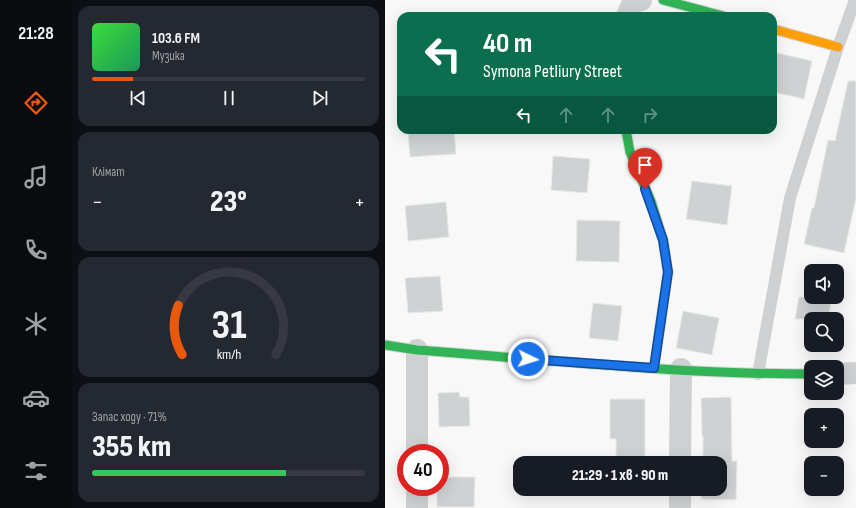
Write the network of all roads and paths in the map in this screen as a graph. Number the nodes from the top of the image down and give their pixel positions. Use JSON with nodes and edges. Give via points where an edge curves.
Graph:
{"nodes":[{"id":1,"x":641,"y":0,"type":"edge"},
{"id":2,"x":663,"y":0,"type":"edge"},
{"id":3,"x":855,"y":0,"type":"edge"},
{"id":4,"x":629,"y":12,"type":"edge"},
{"id":5,"x":708,"y":12,"type":"edge"},
{"id":6,"x":777,"y":30,"type":"edge"},
{"id":7,"x":838,"y":47,"type":"junction"},
{"id":8,"x":627,"y":134,"type":"edge"},
{"id":9,"x":385,"y":341,"type":"edge"},
{"id":10,"x":417,"y":350,"type":"junction"},
{"id":11,"x":654,"y":368,"type":"junction"},
{"id":12,"x":681,"y":369,"type":"junction"},
{"id":13,"x":856,"y":373,"type":"edge"},
{"id":14,"x":758,"y":374,"type":"junction"},
{"id":15,"x":804,"y":374,"type":"edge"},
{"id":16,"x":844,"y":374,"type":"edge"},
{"id":17,"x":417,"y":444,"type":"edge"},
{"id":18,"x":680,"y":456,"type":"edge"},
{"id":19,"x":417,"y":496,"type":"edge"},
{"id":20,"x":680,"y":496,"type":"edge"},
{"id":21,"x":417,"y":508,"type":"edge"},
{"id":22,"x":680,"y":508,"type":"edge"}],
"edges":[{"from":1,"to":4,"type":"street","via":[[633,2]]},
{"from":2,"to":5,"type":"street"},
{"from":3,"to":7,"type":"lane"},
{"from":6,"to":7,"type":"street"},
{"from":7,"to":14,"type":"lane","via":[[790,198]]},
{"from":8,"to":11,"type":"street","via":[[630,152],[651,201],[663,240],[668,272]]},
{"from":9,"to":10,"type":"street"},
{"from":10,"to":11,"type":"street"},
{"from":10,"to":17,"type":"street"},
{"from":11,"to":12,"type":"street"},
{"from":12,"to":14,"type":"street"},
{"from":12,"to":18,"type":"street"},
{"from":13,"to":16,"type":"street"},
{"from":14,"to":15,"type":"street"},
{"from":19,"to":21,"type":"street"},
{"from":20,"to":22,"type":"street"}]}
